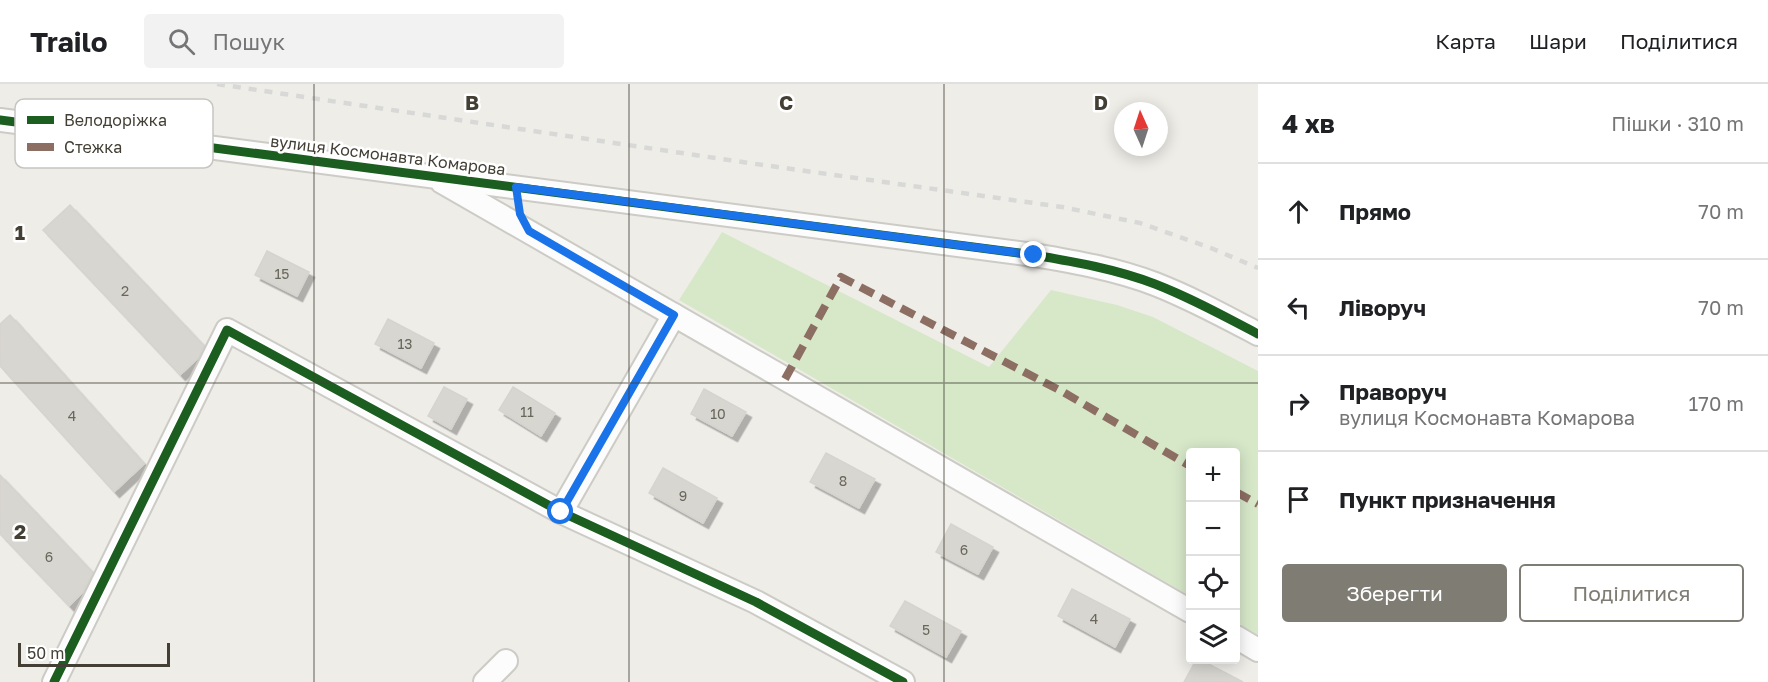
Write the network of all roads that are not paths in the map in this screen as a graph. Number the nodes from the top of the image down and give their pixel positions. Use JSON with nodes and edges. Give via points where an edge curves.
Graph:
{"nodes":[{"id":1,"x":0,"y":120,"type":"edge"},
{"id":2,"x":15,"y":122,"type":"edge"},
{"id":3,"x":213,"y":148,"type":"edge"},
{"id":4,"x":431,"y":176,"type":"junction"},
{"id":5,"x":516,"y":187,"type":"junction"},
{"id":6,"x":529,"y":231,"type":"junction"},
{"id":7,"x":674,"y":315,"type":"junction"},
{"id":8,"x":1258,"y":334,"type":"edge"},
{"id":9,"x":561,"y":512,"type":"junction"},
{"id":10,"x":1189,"y":610,"type":"edge"},
{"id":11,"x":1240,"y":639,"type":"edge"},
{"id":12,"x":1258,"y":650,"type":"edge"},
{"id":13,"x":506,"y":661,"type":"dead end"},
{"id":14,"x":54,"y":682,"type":"edge"},
{"id":15,"x":485,"y":682,"type":"edge"},
{"id":16,"x":903,"y":682,"type":"edge"}],
"edges":[{"from":1,"to":2,"type":"street","name":"вулиця Космонавта Комарова"},
{"from":3,"to":4,"type":"street","name":"вулиця Космонавта Комарова"},
{"from":4,"to":5,"type":"street","name":"вулиця Космонавта Комарова"},
{"from":4,"to":6,"type":"street"},
{"from":5,"to":6,"type":"street","via":[[520,214]]},
{"from":5,"to":8,"type":"street","name":"вулиця Космонавта Комарова","via":[[1080,263],[1153,283]]},
{"from":6,"to":7,"type":"street"},
{"from":7,"to":9,"type":"street"},
{"from":7,"to":10,"type":"street"},
{"from":9,"to":14,"type":"street","via":[[227,330]]},
{"from":9,"to":16,"type":"street","via":[[756,602]]},
{"from":11,"to":12,"type":"street"},
{"from":13,"to":15,"type":"street"}]}
